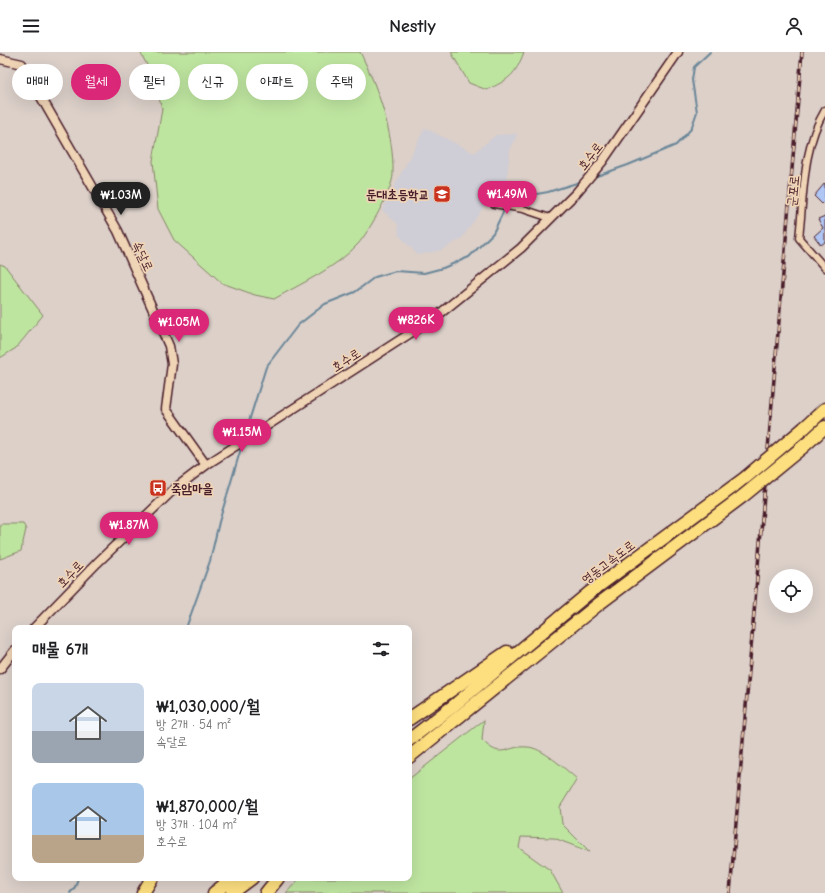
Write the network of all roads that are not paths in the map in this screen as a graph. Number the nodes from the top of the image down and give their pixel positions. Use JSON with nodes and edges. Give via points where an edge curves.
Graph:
{"nodes":[{"id":1,"x":678,"y":52,"type":"edge"},
{"id":2,"x":0,"y":59,"type":"edge"},
{"id":3,"x":825,"y":110,"type":"edge"},
{"id":4,"x":494,"y":204,"type":"dead end"},
{"id":5,"x":550,"y":218,"type":"junction"},
{"id":6,"x":825,"y":268,"type":"edge"},
{"id":7,"x":825,"y":409,"type":"edge"},
{"id":8,"x":825,"y":427,"type":"edge"},
{"id":9,"x":206,"y":465,"type":"junction"},
{"id":10,"x":589,"y":593,"type":"junction"},
{"id":11,"x":37,"y":625,"type":"edge"},
{"id":12,"x":12,"y":654,"type":"edge"},
{"id":13,"x":0,"y":669,"type":"edge"},
{"id":14,"x":412,"y":717,"type":"edge"},
{"id":15,"x":412,"y":738,"type":"edge"},
{"id":16,"x":412,"y":756,"type":"edge"},
{"id":17,"x":150,"y":881,"type":"edge"},
{"id":18,"x":229,"y":881,"type":"edge"},
{"id":19,"x":248,"y":881,"type":"edge"},
{"id":20,"x":276,"y":881,"type":"edge"},
{"id":21,"x":143,"y":893,"type":"edge"},
{"id":22,"x":214,"y":893,"type":"edge"},
{"id":23,"x":232,"y":893,"type":"edge"},
{"id":24,"x":266,"y":893,"type":"edge"}],
"edges":[{"from":1,"to":5,"type":"street","name":"호수로","via":[[602,162],[576,193]]},
{"from":2,"to":9,"type":"street","name":"속달로","via":[[22,64],[118,231],[169,346],[172,364],[166,409]]},
{"from":3,"to":6,"type":"street","name":"군포로","via":[[816,125],[809,147],[799,238]]},
{"from":4,"to":5,"type":"street","via":[[523,208]]},
{"from":5,"to":9,"type":"street","name":"호수로","via":[[521,248],[437,316]]},
{"from":7,"to":10,"type":"highway","name":"영동고속도로","bridge":true,"via":[[745,478]]},
{"from":8,"to":16,"type":"highway","bridge":true,"via":[[743,496],[600,603]]},
{"from":9,"to":11,"type":"street","name":"호수로","via":[[173,490]]},
{"from":10,"to":14,"type":"highway"},
{"from":10,"to":15,"type":"highway","name":"영동고속도로"},
{"from":12,"to":13,"type":"street"},
{"from":17,"to":21,"type":"highway"},
{"from":18,"to":22,"type":"highway"},
{"from":19,"to":23,"type":"highway"},
{"from":20,"to":24,"type":"highway"}]}
